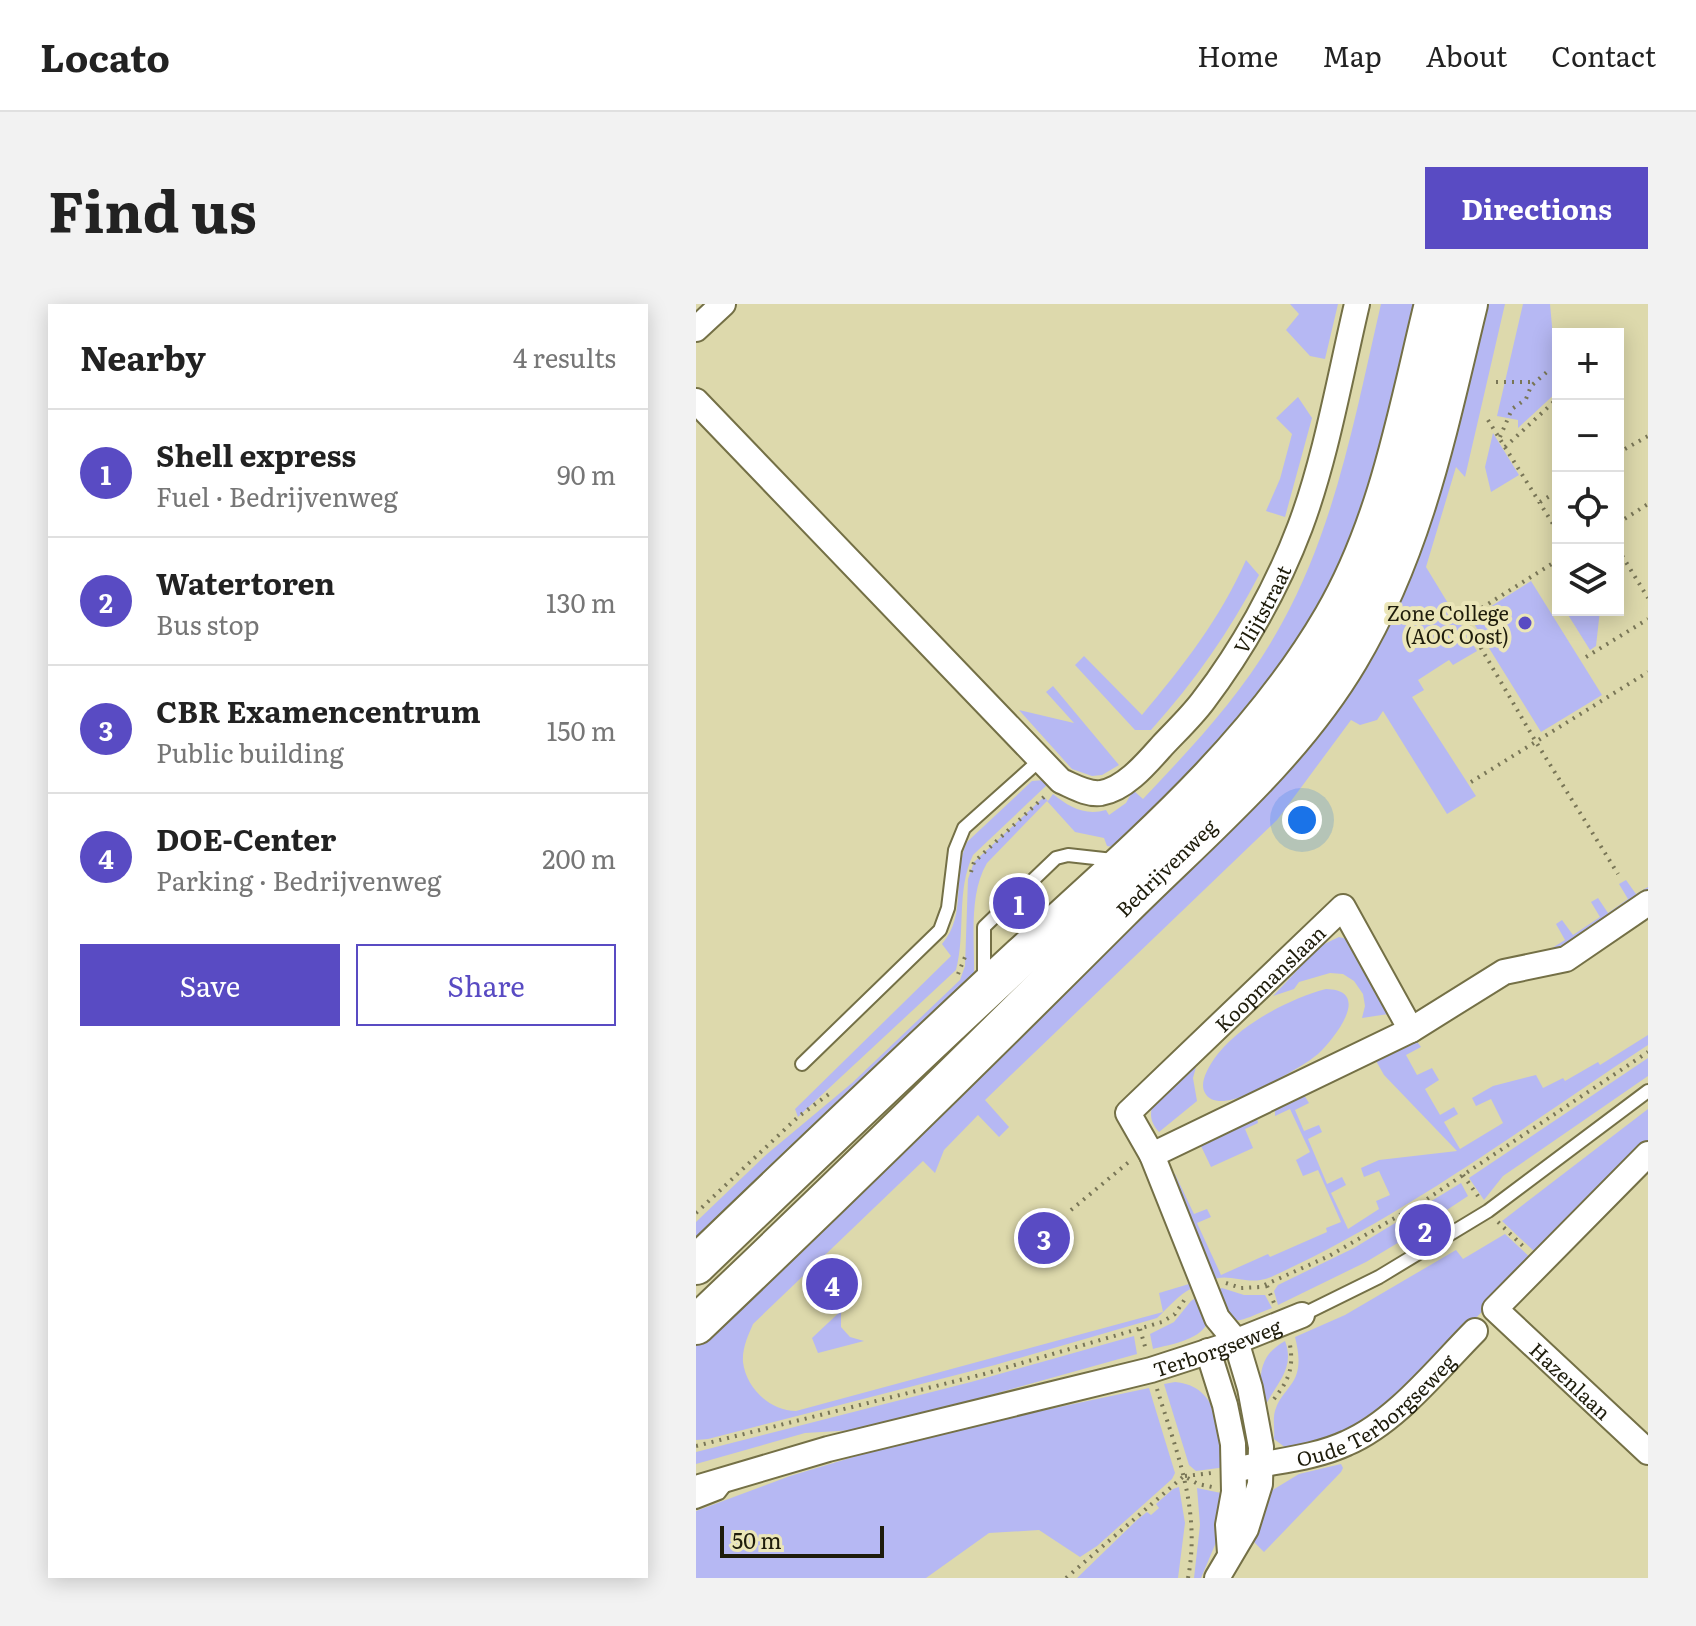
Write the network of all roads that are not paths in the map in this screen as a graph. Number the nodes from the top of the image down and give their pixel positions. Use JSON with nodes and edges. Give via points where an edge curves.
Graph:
{"nodes":[{"id":1,"x":723,"y":304,"type":"edge"},
{"id":2,"x":1357,"y":304,"type":"edge"},
{"id":3,"x":1434,"y":304,"type":"edge"},
{"id":4,"x":1468,"y":304,"type":"edge"},
{"id":5,"x":696,"y":329,"type":"edge"},
{"id":6,"x":696,"y":401,"type":"edge"},
{"id":7,"x":1040,"y":760,"type":"junction"},
{"id":8,"x":1648,"y":903,"type":"edge"},
{"id":9,"x":1411,"y":1030,"type":"junction"},
{"id":10,"x":802,"y":1064,"type":"dead end"},
{"id":11,"x":1648,"y":1091,"type":"edge"},
{"id":12,"x":1149,"y":1151,"type":"junction"},
{"id":13,"x":1648,"y":1154,"type":"edge"},
{"id":14,"x":696,"y":1265,"type":"edge"},
{"id":15,"x":1302,"y":1315,"type":"joint"},
{"id":16,"x":1217,"y":1318,"type":"junction"},
{"id":17,"x":696,"y":1325,"type":"edge"},
{"id":18,"x":1475,"y":1331,"type":"dead end"},
{"id":19,"x":1236,"y":1341,"type":"junction"},
{"id":20,"x":1208,"y":1351,"type":"junction"},
{"id":21,"x":1648,"y":1452,"type":"edge"},
{"id":22,"x":1261,"y":1455,"type":"junction"},
{"id":23,"x":731,"y":1478,"type":"junction"},
{"id":24,"x":1234,"y":1481,"type":"junction"},
{"id":25,"x":696,"y":1488,"type":"edge"},
{"id":26,"x":696,"y":1502,"type":"edge"},
{"id":27,"x":1230,"y":1553,"type":"junction"},
{"id":28,"x":1217,"y":1578,"type":"edge"}],
"edges":[{"from":1,"to":5,"type":"street"},
{"from":2,"to":7,"type":"street","name":"Vlijtstraat","via":[[1300,527],[1269,596],[1202,703],[1119,787],[1099,794],[1083,791],[1061,781]]},
{"from":3,"to":14,"type":"main road","name":"Bedrijvenweg","via":[[1378,522],[1334,616],[1279,701],[1195,795],[1128,857],[968,986]]},
{"from":4,"to":17,"type":"main road","name":"Bedrijvenweg","via":[[1423,490],[1389,582],[1348,660],[1284,748]]},
{"from":6,"to":7,"type":"street","name":"Vlijtstraat"},
{"from":7,"to":10,"type":"lane","via":[[964,828],[940,930]]},
{"from":8,"to":9,"type":"street","via":[[1566,959],[1504,972]]},
{"from":9,"to":12,"type":"street"},
{"from":9,"to":12,"type":"street","name":"Koopmanslaan","via":[[1343,907],[1128,1113]]},
{"from":11,"to":15,"type":"lane","name":"Terborgseweg","via":[[1488,1211],[1379,1277]]},
{"from":12,"to":16,"type":"street","name":"Koopmanslaan"},
{"from":13,"to":21,"type":"street","name":"Hazenlaan","via":[[1495,1309]]},
{"from":15,"to":19,"type":"street","name":"Terborgseweg"},
{"from":16,"to":19,"type":"street","name":"Koopmanslaan"},
{"from":16,"to":20,"type":"street"},
{"from":18,"to":22,"type":"street","name":"Oude Terborgseweg","via":[[1369,1433],[1345,1445]]},
{"from":19,"to":20,"type":"street","name":"Terborgseweg"},
{"from":19,"to":22,"type":"street","name":"Oude Terborgseweg"},
{"from":20,"to":23,"type":"street","name":"Terborgseweg"},
{"from":20,"to":24,"type":"street","name":"Oude Terborgseweg","via":[[1233,1444]]},
{"from":22,"to":24,"type":"street","name":"Oude Terborgseweg"},
{"from":22,"to":27,"type":"street","name":"Oude Terborgseweg","via":[[1260,1484],[1246,1529]]},
{"from":23,"to":25,"type":"street","name":"Terborgseweg"},
{"from":23,"to":26,"type":"lane","name":"Terborgseweg","via":[[719,1493]]},
{"from":24,"to":27,"type":"street","name":"Oude Terborgseweg"},
{"from":27,"to":28,"type":"street","name":"Oude Terborgseweg"}]}
